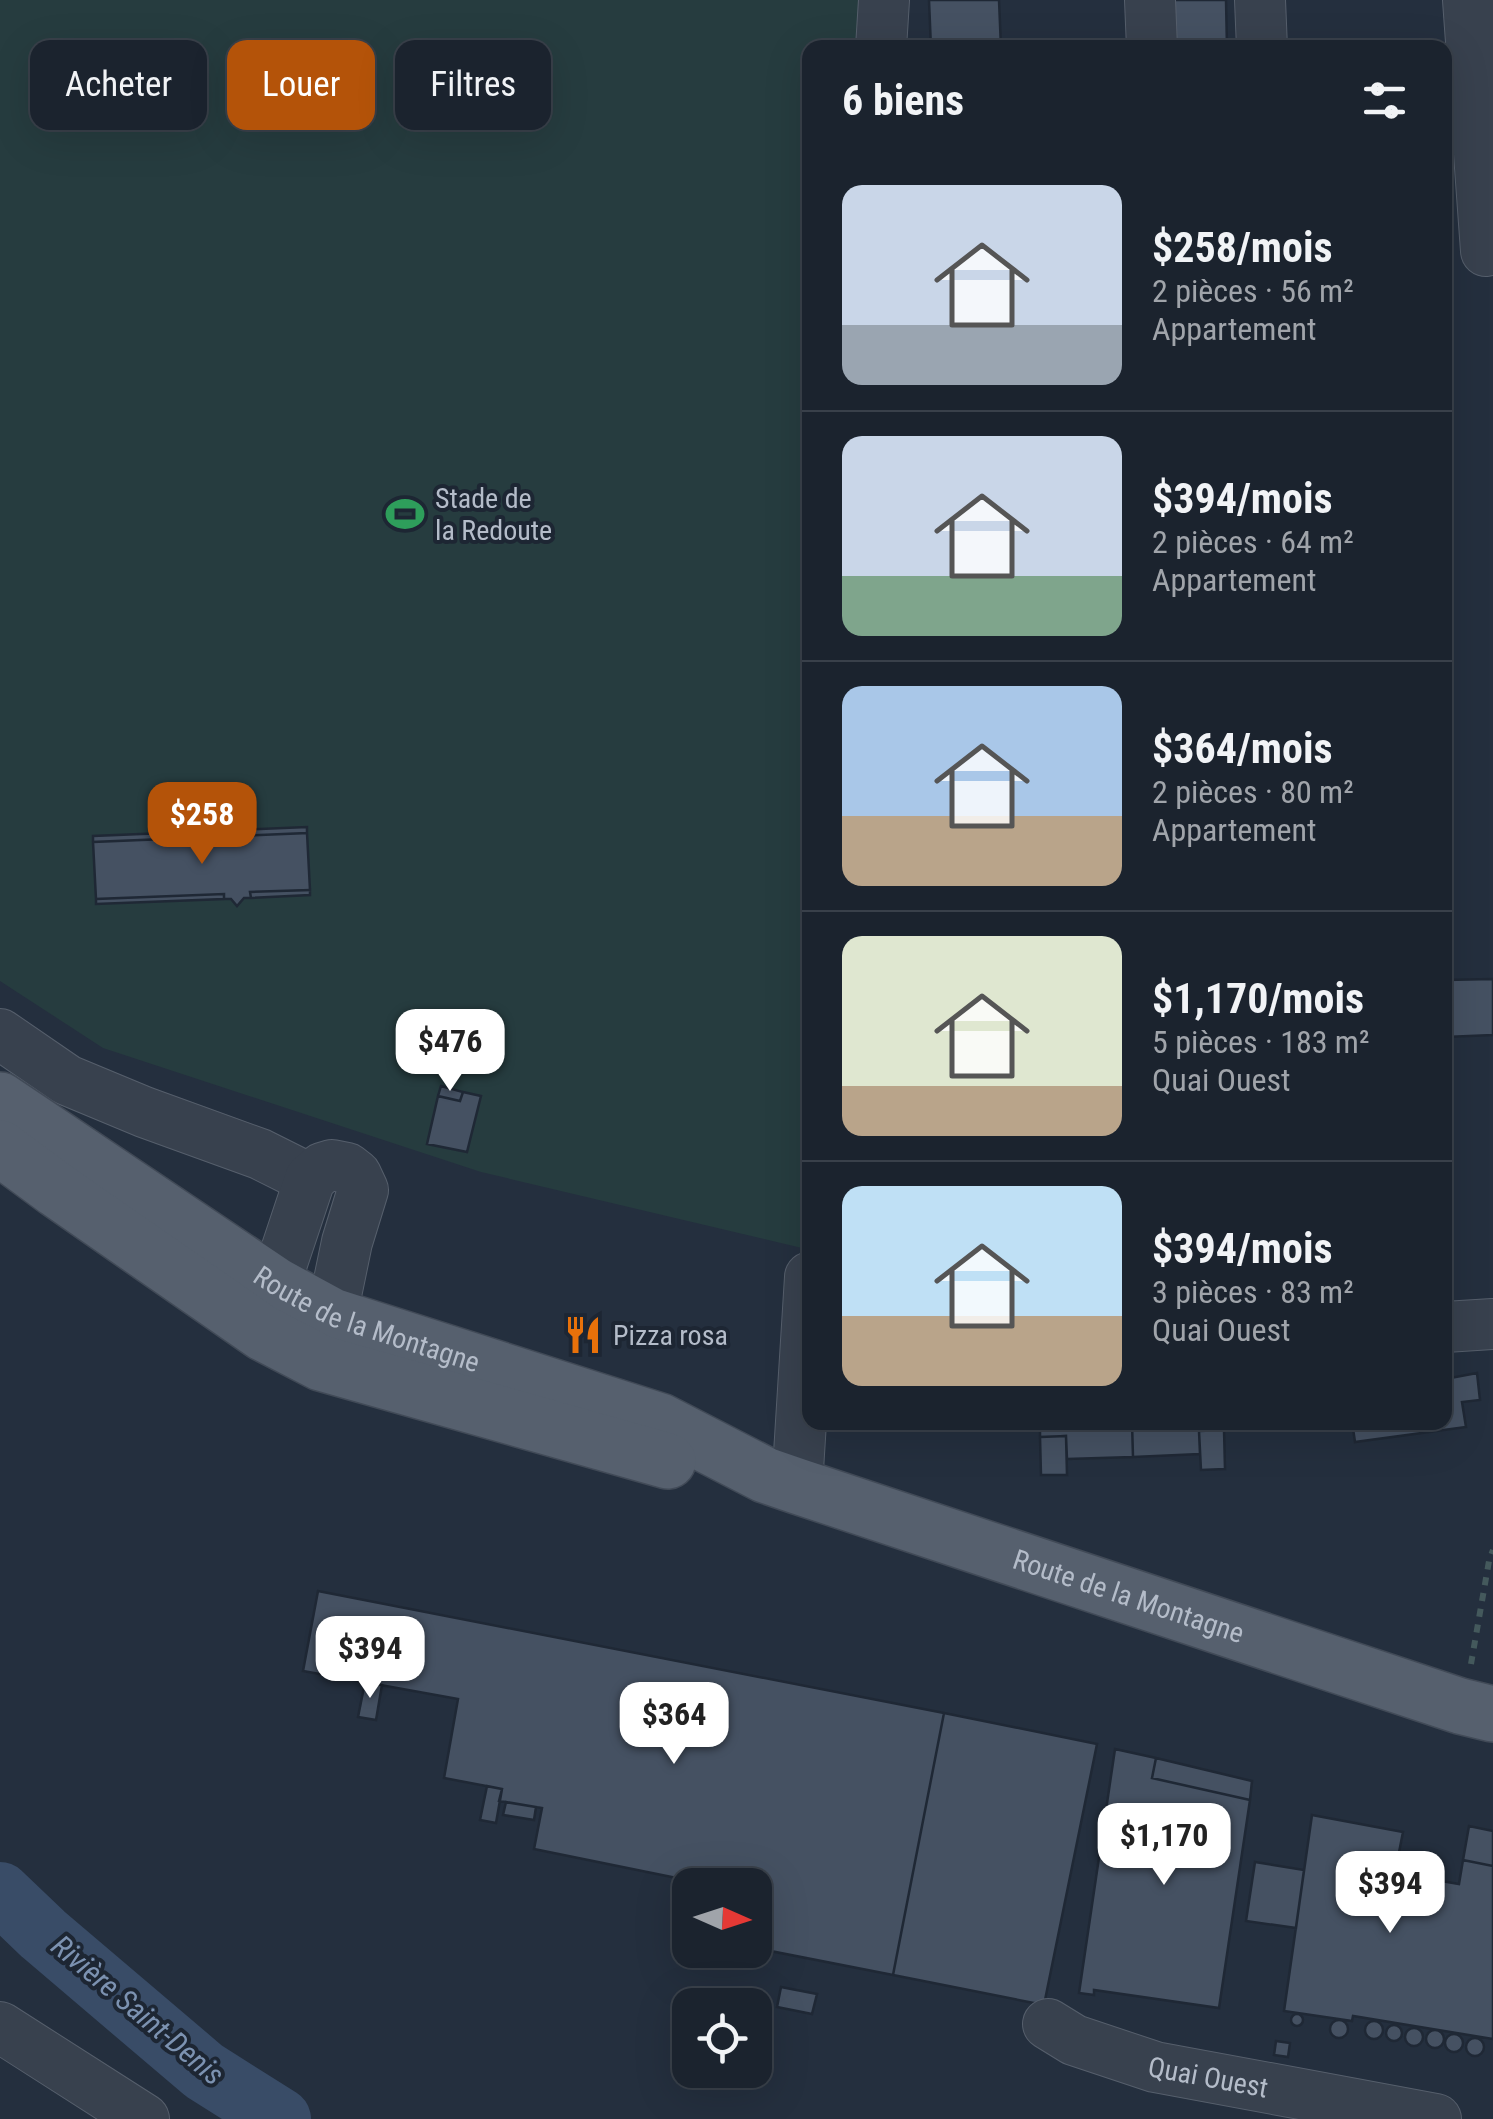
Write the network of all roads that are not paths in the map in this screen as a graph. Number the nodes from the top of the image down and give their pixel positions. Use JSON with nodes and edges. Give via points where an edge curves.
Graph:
{"nodes":[{"id":1,"x":884,"y":0,"type":"edge"},
{"id":2,"x":1150,"y":0,"type":"edge"},
{"id":3,"x":1260,"y":0,"type":"edge"},
{"id":4,"x":1468,"y":0,"type":"edge"},
{"id":5,"x":882,"y":40,"type":"edge"},
{"id":6,"x":1152,"y":40,"type":"edge"},
{"id":7,"x":1262,"y":40,"type":"edge"},
{"id":8,"x":1475,"y":252,"type":"edge"},
{"id":9,"x":0,"y":1034,"type":"edge"},
{"id":10,"x":0,"y":1100,"type":"edge"},
{"id":11,"x":0,"y":1148,"type":"edge"},
{"id":12,"x":310,"y":1180,"type":"junction"},
{"id":13,"x":270,"y":1309,"type":"junction"},
{"id":14,"x":1493,"y":1324,"type":"edge"},
{"id":15,"x":1452,"y":1327,"type":"edge"},
{"id":16,"x":327,"y":1339,"type":"junction"},
{"id":17,"x":802,"y":1364,"type":"edge"},
{"id":18,"x":781,"y":1480,"type":"junction"},
{"id":19,"x":1482,"y":1692,"type":"edge"},
{"id":20,"x":1048,"y":2024,"type":"dead end"},
{"id":21,"x":0,"y":2027,"type":"edge"},
{"id":22,"x":144,"y":2119,"type":"edge"},
{"id":23,"x":1436,"y":2119,"type":"edge"}],
"edges":[{"from":1,"to":5,"type":"street"},
{"from":2,"to":6,"type":"street"},
{"from":3,"to":7,"type":"street"},
{"from":4,"to":8,"type":"street"},
{"from":9,"to":12,"type":"street","via":[[68,1080]]},
{"from":10,"to":13,"type":"main road","name":"Route de la Montagne"},
{"from":11,"to":13,"type":"main road","name":"Route de la Montagne","via":[[57,1190]]},
{"from":12,"to":13,"type":"street"},
{"from":12,"to":16,"type":"street","via":[[332,1165],[356,1175],[362,1190]]},
{"from":13,"to":16,"type":"main road","name":"Route de la Montagne"},
{"from":14,"to":15,"type":"street"},
{"from":16,"to":18,"type":"main road","name":"Route de la Montagne","via":[[660,1420]]},
{"from":17,"to":18,"type":"street"},
{"from":18,"to":19,"type":"main road","name":"Route de la Montagne","via":[[1460,1706]]},
{"from":20,"to":23,"type":"street","name":"Quai Ouest","via":[[1074,2040],[1155,2066]]},
{"from":21,"to":22,"type":"street"}]}
